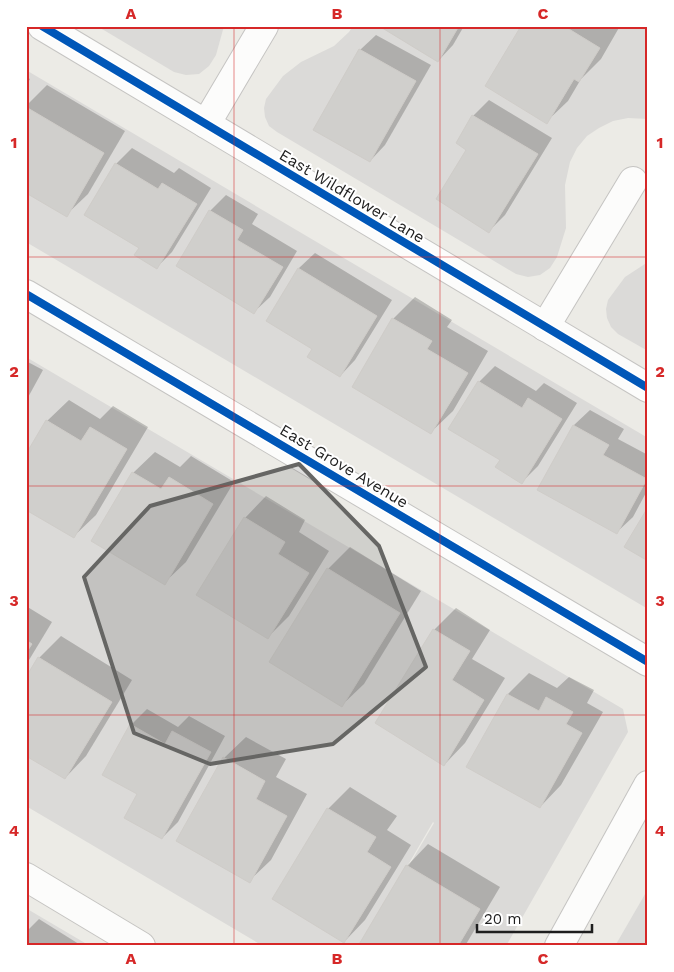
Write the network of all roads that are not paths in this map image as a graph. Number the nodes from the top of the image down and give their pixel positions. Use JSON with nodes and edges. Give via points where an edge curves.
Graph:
{"nodes":[{"id":1,"x":42,"y":26,"type":"edge"},
{"id":2,"x":264,"y":26,"type":"edge"},
{"id":3,"x":206,"y":124,"type":"junction"},
{"id":4,"x":632,"y":181,"type":"dead end"},
{"id":5,"x":26,"y":294,"type":"edge"},
{"id":6,"x":545,"y":327,"type":"junction"},
{"id":7,"x":648,"y":388,"type":"edge"},
{"id":8,"x":648,"y":662,"type":"edge"},
{"id":9,"x":648,"y":785,"type":"edge"},
{"id":10,"x":26,"y":877,"type":"edge"},
{"id":11,"x":141,"y":946,"type":"edge"},
{"id":12,"x":559,"y":946,"type":"edge"}],
"edges":[{"from":1,"to":3,"type":"street","name":"East Wildflower Lane"},
{"from":2,"to":3,"type":"street"},
{"from":3,"to":6,"type":"street","name":"East Wildflower Lane"},
{"from":4,"to":6,"type":"street"},
{"from":5,"to":8,"type":"street","name":"East Grove Avenue"},
{"from":6,"to":7,"type":"street","name":"East Wildflower Lane"},
{"from":9,"to":12,"type":"street"},
{"from":10,"to":11,"type":"street"}]}
